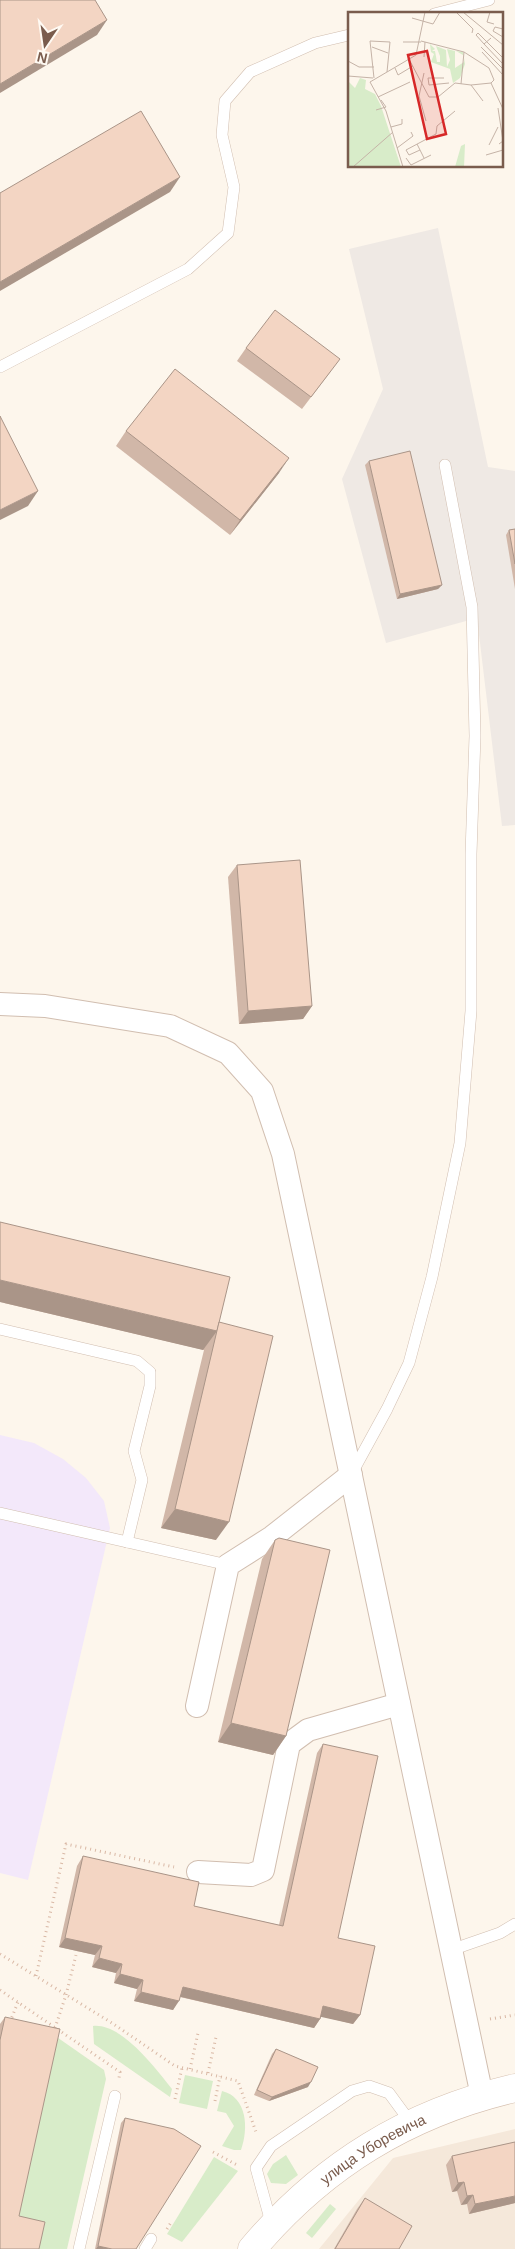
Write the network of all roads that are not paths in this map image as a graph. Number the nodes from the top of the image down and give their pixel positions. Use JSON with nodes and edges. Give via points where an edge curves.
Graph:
{"nodes":[{"id":1,"x":489,"y":0,"type":"edge"},
{"id":2,"x":442,"y":12,"type":"edge"},
{"id":3,"x":348,"y":35,"type":"edge"},
{"id":4,"x":0,"y":367,"type":"edge"},
{"id":5,"x":445,"y":465,"type":"dead end"},
{"id":6,"x":0,"y":1004,"type":"edge"},
{"id":7,"x":0,"y":1329,"type":"edge"},
{"id":8,"x":351,"y":1475,"type":"junction"},
{"id":9,"x":0,"y":1513,"type":"edge"},
{"id":10,"x":127,"y":1542,"type":"junction"},
{"id":11,"x":228,"y":1565,"type":"junction"},
{"id":12,"x":399,"y":1704,"type":"junction"},
{"id":13,"x":198,"y":1706,"type":"dead end"},
{"id":14,"x":188,"y":1870,"type":"road end"},
{"id":15,"x":515,"y":1924,"type":"edge"},
{"id":16,"x":451,"y":1950,"type":"junction"},
{"id":17,"x":515,"y":2088,"type":"edge"},
{"id":18,"x":114,"y":2096,"type":"dead end"},
{"id":19,"x":482,"y":2096,"type":"junction"},
{"id":20,"x":410,"y":2123,"type":"junction"},
{"id":21,"x":272,"y":2226,"type":"junction"},
{"id":22,"x":79,"y":2249,"type":"edge"},
{"id":23,"x":252,"y":2249,"type":"edge"}],
"edges":[{"from":1,"to":2,"type":"lane"},
{"from":3,"to":4,"type":"lane","via":[[316,43],[250,72],[226,101],[222,134],[234,187],[228,233],[188,269]]},
{"from":5,"to":8,"type":"lane","via":[[472,607],[473,637],[475,736],[471,1011],[460,1143],[432,1277],[409,1363],[388,1409]]},
{"from":6,"to":8,"type":"street","via":[[45,1006],[170,1026],[228,1053],[262,1091],[283,1154]]},
{"from":7,"to":10,"type":"lane","via":[[137,1361],[150,1372],[150,1386],[134,1451],[142,1480]]},
{"from":8,"to":11,"type":"street","via":[[272,1537]]},
{"from":8,"to":12,"type":"street"},
{"from":9,"to":10,"type":"lane"},
{"from":10,"to":11,"type":"lane"},
{"from":11,"to":13,"type":"street"},
{"from":12,"to":14,"type":"street","via":[[308,1730],[290,1744],[263,1870],[251,1875]]},
{"from":12,"to":16,"type":"street"},
{"from":15,"to":16,"type":"lane","via":[[500,1933]]},
{"from":16,"to":19,"type":"street"},
{"from":17,"to":19,"type":"main road","name":"улица Уборевича"},
{"from":18,"to":22,"type":"lane"},
{"from":19,"to":20,"type":"main road","name":"улица Уборевича"},
{"from":20,"to":21,"type":"main road","name":"улица Уборевича","via":[[363,2150],[307,2192]]},
{"from":20,"to":21,"type":"lane","via":[[389,2094],[369,2086],[352,2090],[271,2146],[256,2168]]},
{"from":21,"to":23,"type":"main road","name":"улица Уборевича"}]}
